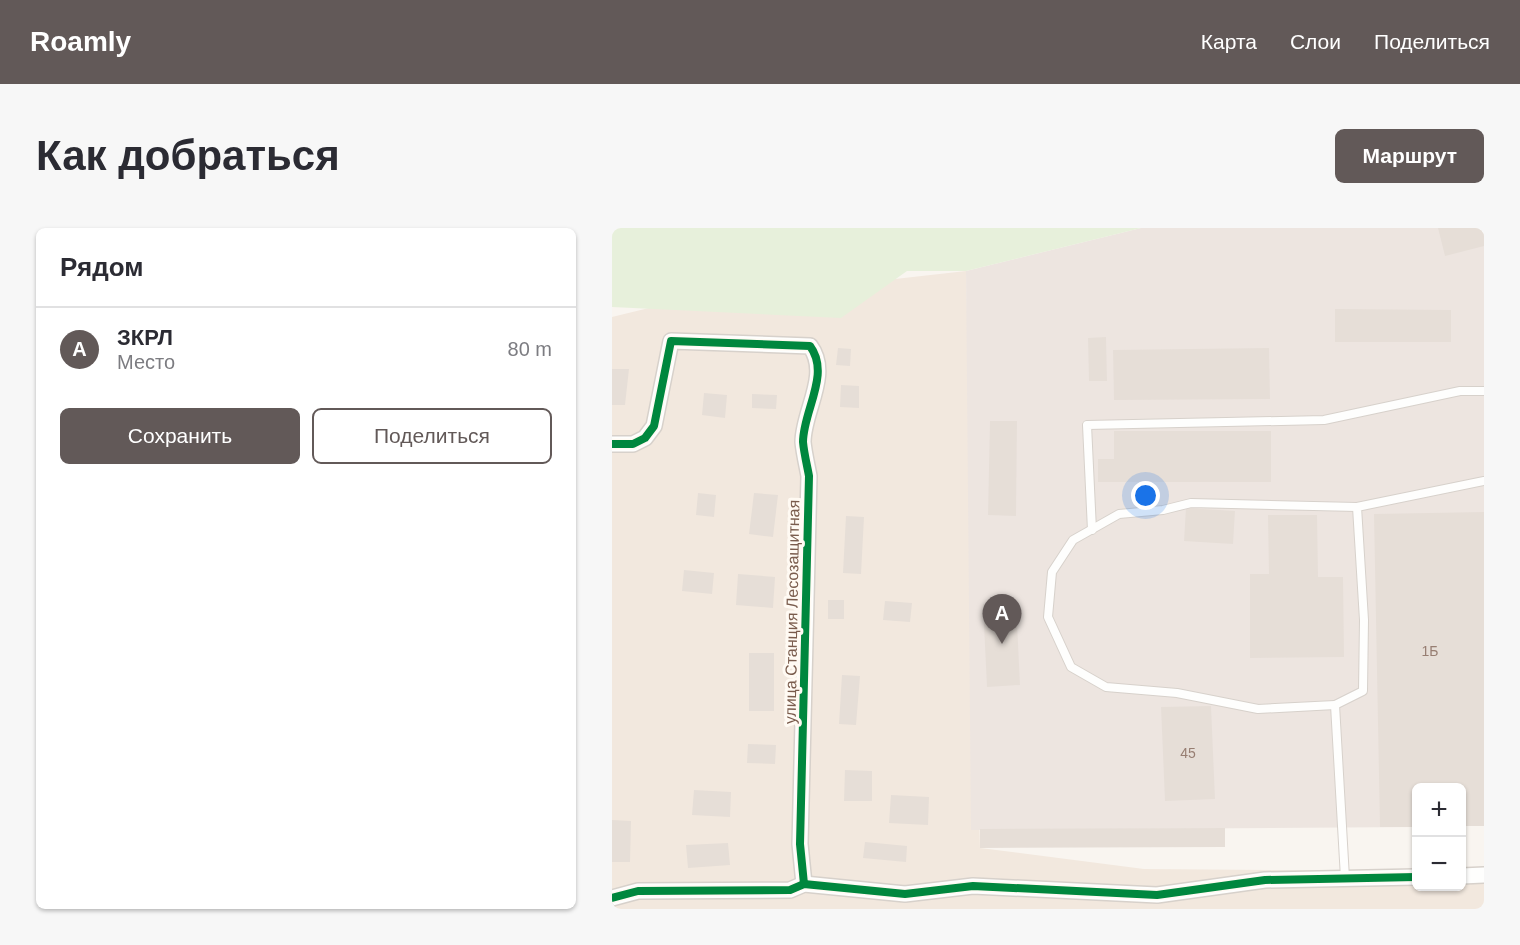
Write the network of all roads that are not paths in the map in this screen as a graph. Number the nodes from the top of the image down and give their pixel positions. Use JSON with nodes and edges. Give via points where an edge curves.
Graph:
{"nodes":[{"id":1,"x":1484,"y":391,"type":"edge"},
{"id":2,"x":612,"y":444,"type":"edge"},
{"id":3,"x":1484,"y":481,"type":"edge"},
{"id":4,"x":1358,"y":507,"type":"junction"},
{"id":5,"x":1092,"y":530,"type":"junction"},
{"id":6,"x":1335,"y":705,"type":"junction"},
{"id":7,"x":1484,"y":875,"type":"edge"},
{"id":8,"x":1466,"y":876,"type":"edge"},
{"id":9,"x":1412,"y":877,"type":"edge"},
{"id":10,"x":1345,"y":878,"type":"junction"},
{"id":11,"x":804,"y":884,"type":"junction"},
{"id":12,"x":612,"y":898,"type":"edge"},
{"id":13,"x":1158,"y":902,"type":"edge"}],
"edges":[{"from":1,"to":5,"type":"lane","via":[[1460,391],[1324,420],[1087,425]]},
{"from":2,"to":11,"type":"street","name":"улица Станция Лесозащитная","via":[[633,444],[645,438],[654,426],[671,341],[810,346],[817,355],[819,368],[803,441],[809,476],[800,844]]},
{"from":3,"to":4,"type":"lane"},
{"from":4,"to":5,"type":"lane","via":[[1191,503],[1119,514]]},
{"from":4,"to":6,"type":"lane","via":[[1363,691]]},
{"from":5,"to":6,"type":"lane","via":[[1073,540],[1052,572],[1048,617],[1071,667],[1106,687],[1177,693],[1258,709]]},
{"from":6,"to":10,"type":"lane"},
{"from":7,"to":8,"type":"street"},
{"from":9,"to":10,"type":"street"},
{"from":10,"to":13,"type":"street","via":[[1265,880]]},
{"from":11,"to":12,"type":"street","via":[[790,890],[638,891]]},
{"from":11,"to":13,"type":"street","via":[[905,894],[973,886]]}]}
